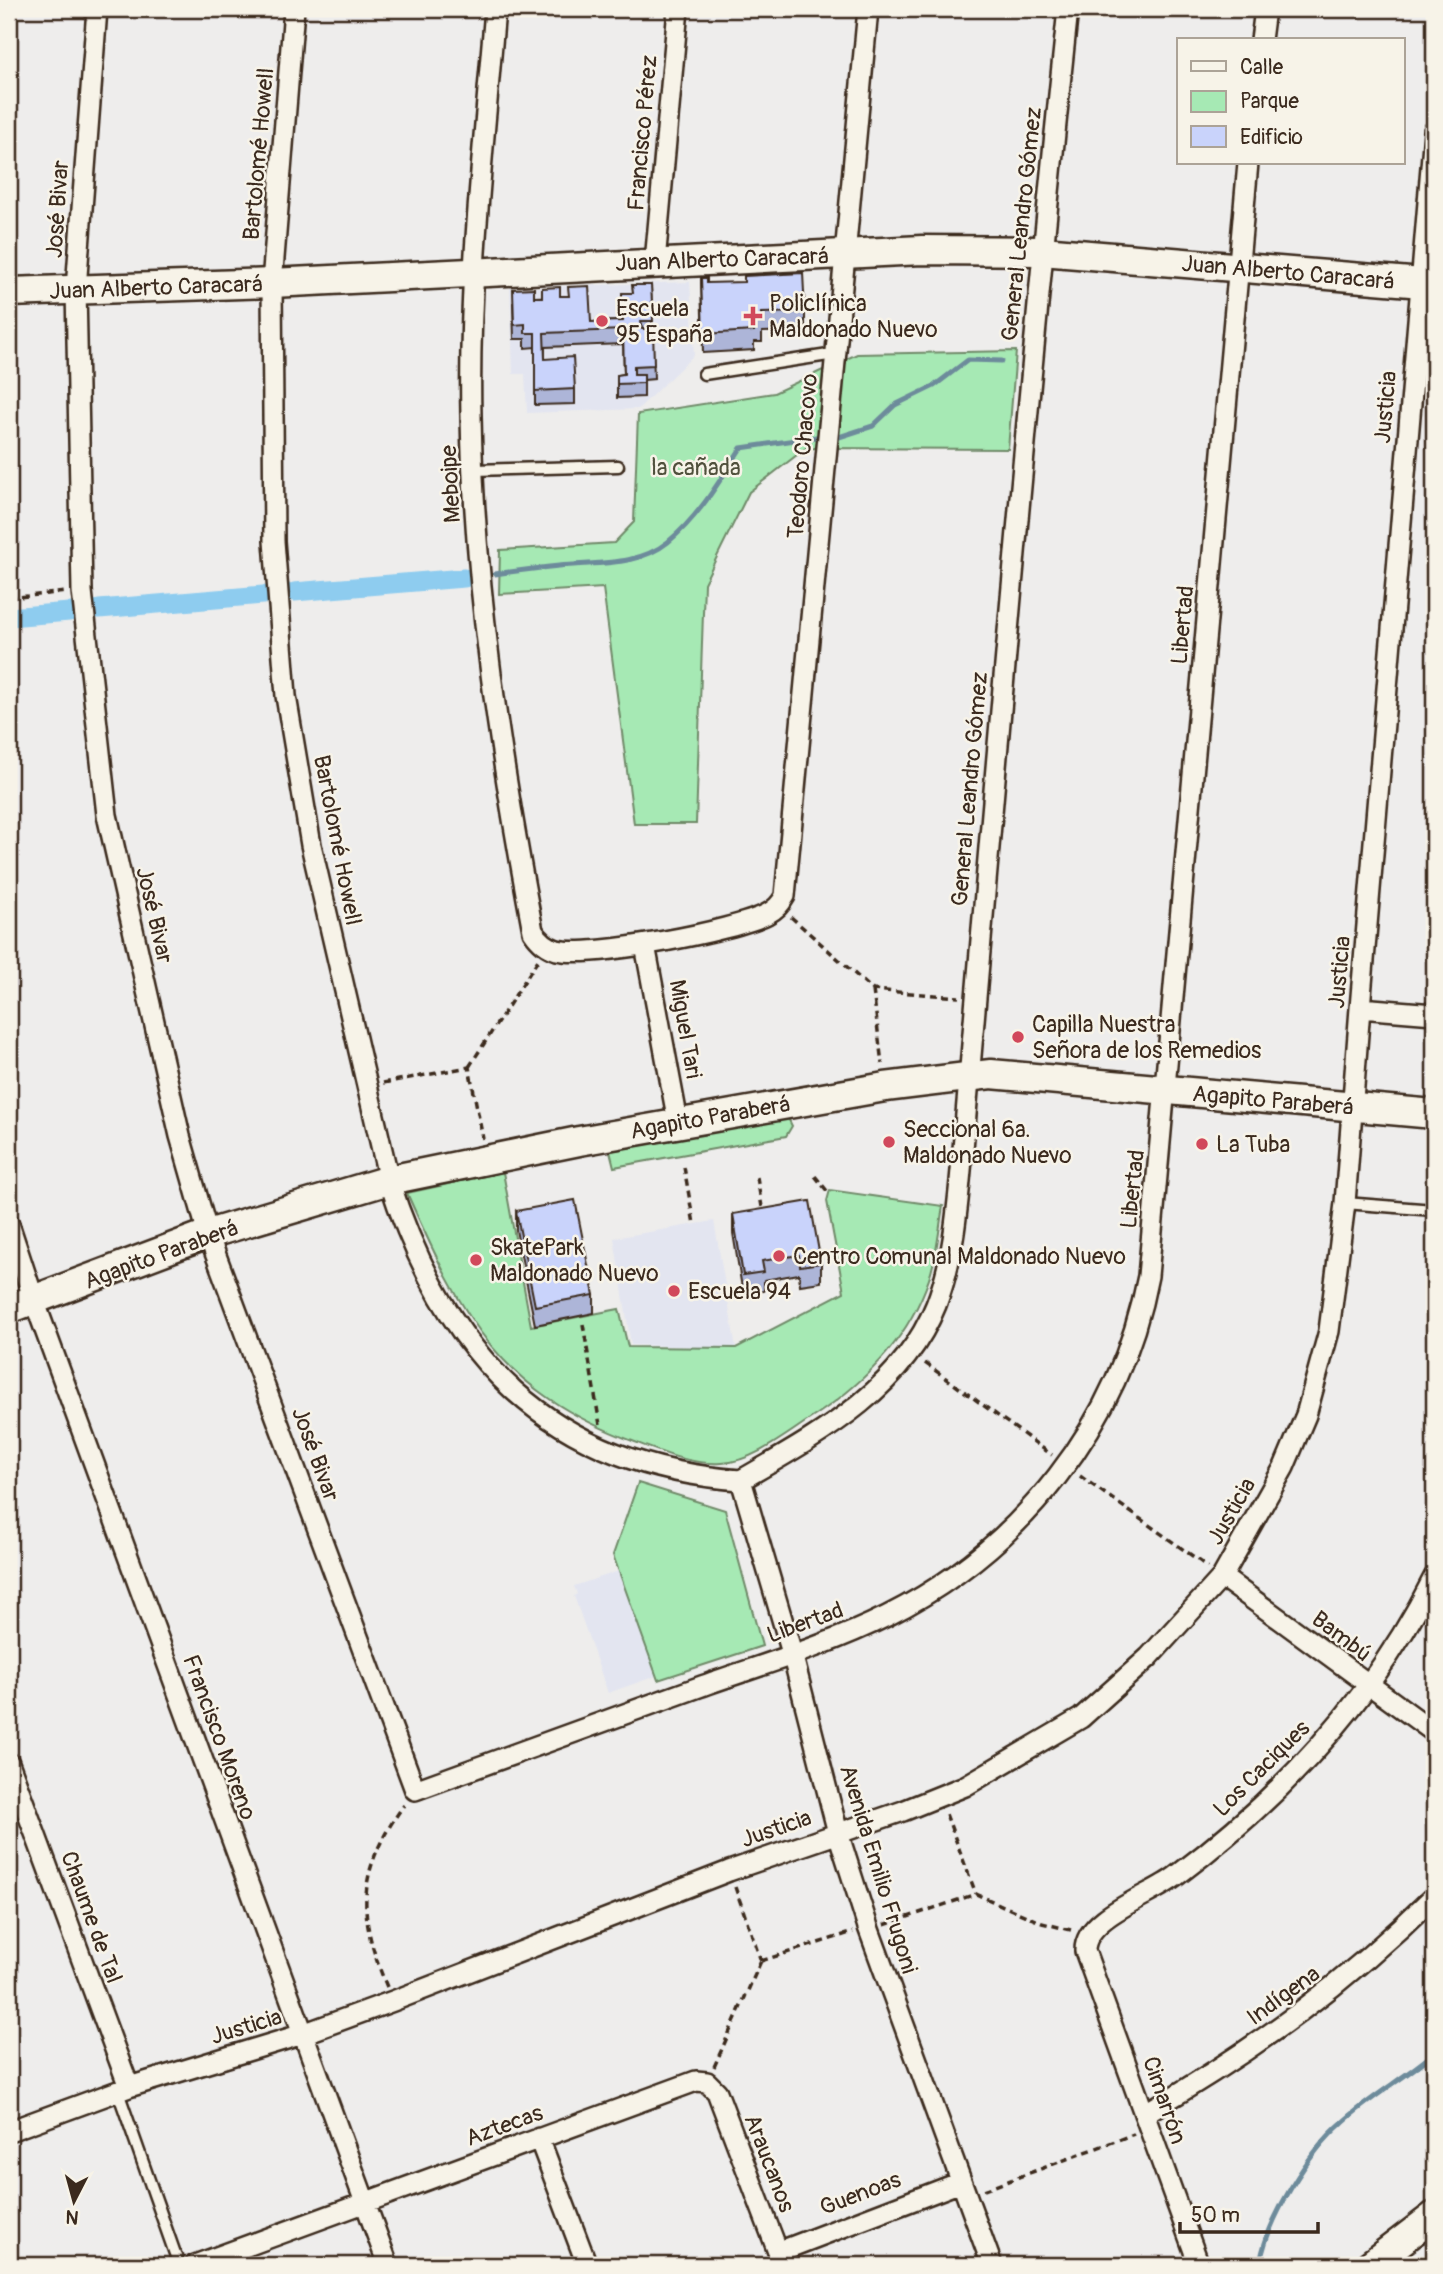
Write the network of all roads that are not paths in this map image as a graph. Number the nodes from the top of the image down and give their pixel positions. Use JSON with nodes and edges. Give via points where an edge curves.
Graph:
{"nodes":[{"id":1,"x":97,"y":9,"type":"edge"},
{"id":2,"x":294,"y":9,"type":"edge"},
{"id":3,"x":495,"y":9,"type":"edge"},
{"id":4,"x":678,"y":9,"type":"edge"},
{"id":5,"x":868,"y":9,"type":"edge"},
{"id":6,"x":1068,"y":9,"type":"edge"},
{"id":7,"x":1265,"y":9,"type":"edge"},
{"id":8,"x":1261,"y":38,"type":"edge"},
{"id":9,"x":1434,"y":131,"type":"edge"},
{"id":10,"x":1248,"y":164,"type":"edge"},
{"id":11,"x":1042,"y":251,"type":"junction"},
{"id":12,"x":844,"y":254,"type":"junction"},
{"id":13,"x":655,"y":262,"type":"junction"},
{"id":14,"x":1237,"y":268,"type":"junction"},
{"id":15,"x":474,"y":270,"type":"junction"},
{"id":16,"x":272,"y":283,"type":"junction"},
{"id":17,"x":1427,"y":284,"type":"edge"},
{"id":18,"x":76,"y":289,"type":"junction"},
{"id":19,"x":9,"y":292,"type":"edge"},
{"id":20,"x":835,"y":354,"type":"junction"},
{"id":21,"x":704,"y":373,"type":"dead end"},
{"id":22,"x":618,"y":466,"type":"dead end"},
{"id":23,"x":475,"y":470,"type":"junction"},
{"id":24,"x":646,"y":945,"type":"junction"},
{"id":25,"x":1360,"y":1008,"type":"junction"},
{"id":26,"x":1434,"y":1014,"type":"edge"},
{"id":27,"x":970,"y":1075,"type":"junction"},
{"id":28,"x":1167,"y":1091,"type":"junction"},
{"id":29,"x":1354,"y":1107,"type":"junction"},
{"id":30,"x":1434,"y":1114,"type":"edge"},
{"id":31,"x":678,"y":1122,"type":"junction"},
{"id":32,"x":389,"y":1180,"type":"junction"},
{"id":33,"x":1345,"y":1203,"type":"junction"},
{"id":34,"x":1434,"y":1210,"type":"edge"},
{"id":35,"x":9,"y":1224,"type":"edge"},
{"id":36,"x":208,"y":1234,"type":"junction"},
{"id":37,"x":21,"y":1305,"type":"edge"},
{"id":38,"x":741,"y":1480,"type":"junction"},
{"id":39,"x":1222,"y":1577,"type":"junction"},
{"id":40,"x":1434,"y":1577,"type":"edge"},
{"id":41,"x":792,"y":1653,"type":"junction"},
{"id":42,"x":1368,"y":1686,"type":"junction"},
{"id":43,"x":1434,"y":1732,"type":"edge"},
{"id":44,"x":9,"y":1763,"type":"edge"},
{"id":45,"x":415,"y":1790,"type":"joint"},
{"id":46,"x":838,"y":1833,"type":"junction"},
{"id":47,"x":1434,"y":1896,"type":"edge"},
{"id":48,"x":1086,"y":1942,"type":"joint"},
{"id":49,"x":303,"y":2034,"type":"junction"},
{"id":50,"x":707,"y":2082,"type":"joint"},
{"id":51,"x":124,"y":2090,"type":"junction"},
{"id":52,"x":1147,"y":2121,"type":"junction"},
{"id":53,"x":9,"y":2131,"type":"edge"},
{"id":54,"x":539,"y":2138,"type":"junction"},
{"id":55,"x":964,"y":2189,"type":"junction"},
{"id":56,"x":366,"y":2202,"type":"junction"},
{"id":57,"x":1434,"y":2216,"type":"edge"},
{"id":58,"x":780,"y":2259,"type":"edge"},
{"id":59,"x":179,"y":2265,"type":"edge"},
{"id":60,"x":195,"y":2265,"type":"edge"},
{"id":61,"x":388,"y":2265,"type":"edge"},
{"id":62,"x":587,"y":2265,"type":"edge"},
{"id":63,"x":992,"y":2265,"type":"edge"},
{"id":64,"x":1199,"y":2265,"type":"edge"},
{"id":65,"x":1370,"y":2265,"type":"edge"}],
"edges":[{"from":1,"to":18,"type":"street","name":"José Bivar"},
{"from":2,"to":16,"type":"street","name":"Bartolomé Howell"},
{"from":3,"to":15,"type":"street","name":"Meboipe"},
{"from":4,"to":13,"type":"street","name":"Francisco Pérez"},
{"from":5,"to":12,"type":"street","name":"Teodoro Chacovo"},
{"from":6,"to":11,"type":"street","name":"General Leandro Gómez"},
{"from":7,"to":8,"type":"street"},
{"from":9,"to":17,"type":"street","name":"Justicia"},
{"from":10,"to":14,"type":"street","name":"Libertad"},
{"from":11,"to":12,"type":"street","name":"Juan Alberto Caracará"},
{"from":11,"to":14,"type":"street","name":"Juan Alberto Caracará"},
{"from":11,"to":27,"type":"street","name":"General Leandro Gómez"},
{"from":12,"to":13,"type":"street","name":"Juan Alberto Caracará"},
{"from":12,"to":20,"type":"street","name":"Teodoro Chacovo"},
{"from":13,"to":15,"type":"street","name":"Juan Alberto Caracará"},
{"from":14,"to":17,"type":"street","name":"Juan Alberto Caracará"},
{"from":14,"to":28,"type":"street","name":"Libertad"},
{"from":15,"to":16,"type":"street","name":"Juan Alberto Caracará"},
{"from":15,"to":23,"type":"street","name":"Meboipe","via":[[471,417]]},
{"from":16,"to":18,"type":"street","name":"Juan Alberto Caracará"},
{"from":16,"to":32,"type":"street","name":"Bartolomé Howell","via":[[274,541],[286,696],[312,845]]},
{"from":17,"to":25,"type":"street","name":"Justicia"},
{"from":18,"to":19,"type":"street","name":"Juan Alberto Caracará"},
{"from":18,"to":36,"type":"street","name":"José Bivar","via":[[82,591],[107,815],[180,1136]]},
{"from":20,"to":21,"type":"lane"},
{"from":20,"to":24,"type":"street","name":"Teodoro Chacovo","via":[[788,883],[779,907],[752,920]]},
{"from":22,"to":23,"type":"lane"},
{"from":23,"to":24,"type":"street","name":"Meboipe","via":[[481,601],[501,759],[533,931],[547,946],[570,951]]},
{"from":24,"to":31,"type":"street","name":"Miguel Tari"},
{"from":25,"to":26,"type":"street"},
{"from":25,"to":29,"type":"street","name":"Justicia"},
{"from":27,"to":28,"type":"street","name":"Agapito Paraberá"},
{"from":27,"to":31,"type":"street","name":"Agapito Paraberá"},
{"from":27,"to":38,"type":"street","name":"General Leandro Gómez","via":[[950,1249],[937,1303],[912,1353],[879,1388],[821,1432]]},
{"from":28,"to":29,"type":"street","name":"Agapito Paraberá"},
{"from":28,"to":41,"type":"street","name":"Libertad","via":[[1142,1307],[1123,1367],[1088,1435],[1035,1505],[965,1567],[887,1616]]},
{"from":29,"to":30,"type":"street","name":"Agapito Paraberá"},
{"from":29,"to":33,"type":"street","name":"Justicia"},
{"from":31,"to":32,"type":"street","name":"Agapito Paraberá"},
{"from":32,"to":36,"type":"street","name":"Agapito Paraberá"},
{"from":32,"to":38,"type":"street","name":"Bartolomé Howell","via":[[406,1234],[455,1325],[487,1367],[523,1400],[565,1429],[665,1470]]},
{"from":33,"to":34,"type":"lane"},
{"from":33,"to":39,"type":"street","name":"Justicia","via":[[1329,1331],[1306,1415],[1284,1467]]},
{"from":35,"to":37,"type":"street","name":"Francisco Moreno"},
{"from":36,"to":37,"type":"street","name":"Agapito Paraberá"},
{"from":36,"to":45,"type":"street","name":"José Bivar"},
{"from":37,"to":49,"type":"street","name":"Francisco Moreno"},
{"from":38,"to":41,"type":"street","name":"Avenida Emilio Frugoni"},
{"from":39,"to":42,"type":"street","name":"Bambú"},
{"from":39,"to":46,"type":"street","name":"Justicia","via":[[1149,1657],[1081,1718],[1007,1763],[939,1796]]},
{"from":40,"to":42,"type":"street","name":"Los Caciques","via":[[1416,1614]]},
{"from":41,"to":45,"type":"street","name":"Libertad"},
{"from":41,"to":46,"type":"street","name":"Avenida Emilio Frugoni"},
{"from":42,"to":43,"type":"street","name":"Bambú"},
{"from":42,"to":48,"type":"street","name":"Los Caciques","via":[[1259,1810],[1167,1883],[1097,1923]]},
{"from":44,"to":51,"type":"street","name":"Chaume de Tal"},
{"from":46,"to":49,"type":"street","name":"Justicia"},
{"from":46,"to":55,"type":"street","name":"Avenida Emilio Frugoni"},
{"from":47,"to":52,"type":"street","name":"Indígena","via":[[1378,1950],[1293,2020]]},
{"from":48,"to":52,"type":"street","name":"Cimarrón"},
{"from":49,"to":51,"type":"street","name":"Justicia"},
{"from":49,"to":56,"type":"street","name":"Francisco Moreno"},
{"from":50,"to":54,"type":"street","name":"Aztecas","via":[[684,2082]]},
{"from":50,"to":58,"type":"street","name":"Araucanos","via":[[718,2092]]},
{"from":51,"to":53,"type":"street","name":"Justicia"},
{"from":51,"to":59,"type":"lane","name":"Chaume de Tal"},
{"from":52,"to":64,"type":"street","name":"Cimarrón"},
{"from":54,"to":56,"type":"street","name":"Aztecas"},
{"from":54,"to":62,"type":"street"},
{"from":55,"to":58,"type":"street","name":"Guenoas"},
{"from":55,"to":63,"type":"street","name":"Avenida Emilio Frugoni"},
{"from":56,"to":60,"type":"street","name":"Aztecas"},
{"from":56,"to":61,"type":"street","name":"Francisco Moreno"},
{"from":57,"to":65,"type":"street"}]}
